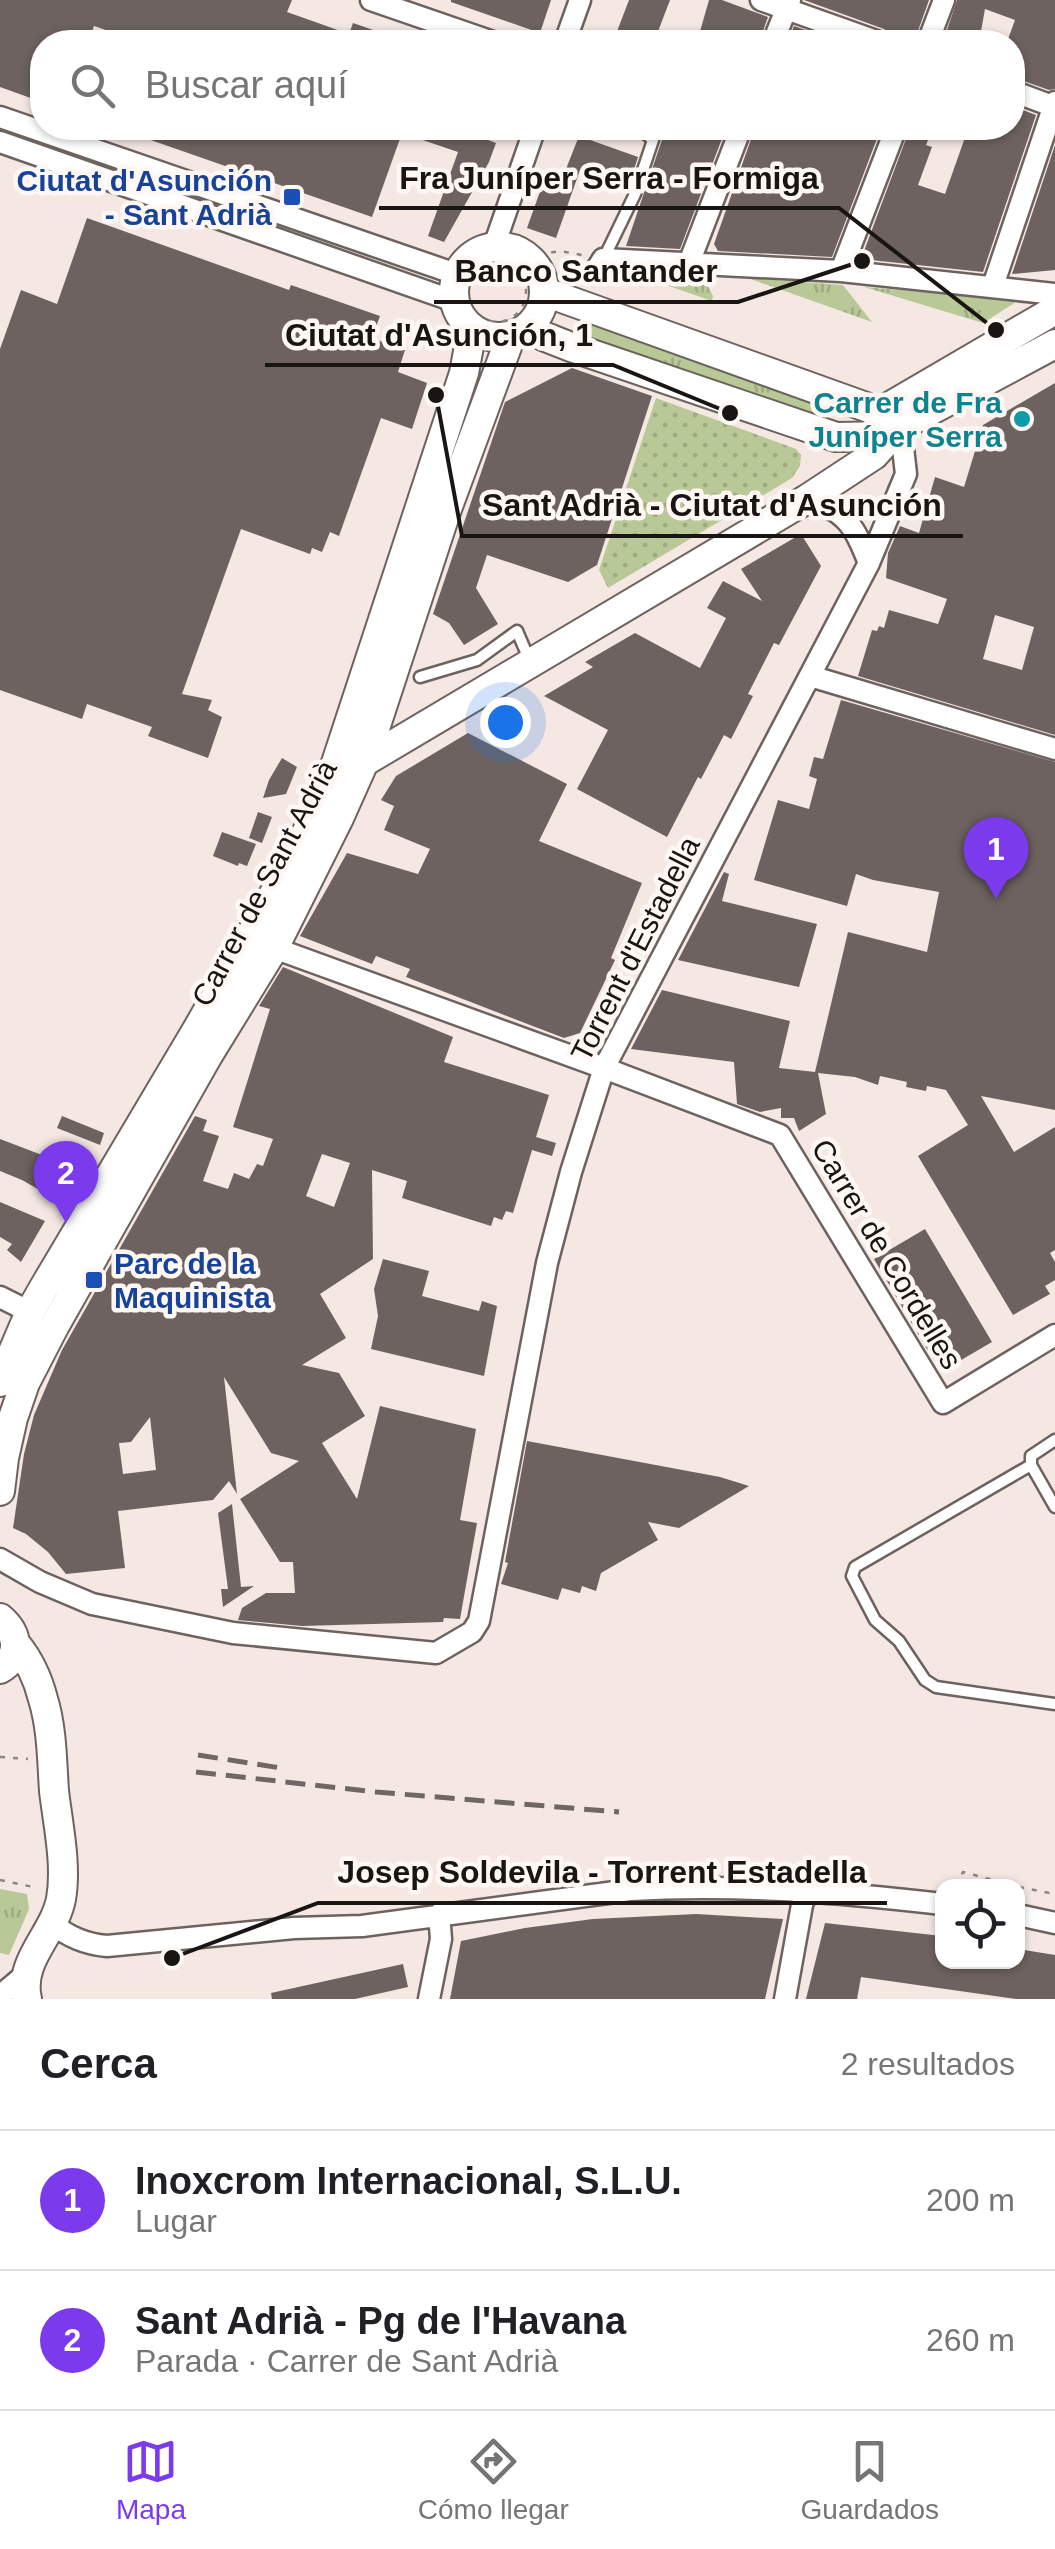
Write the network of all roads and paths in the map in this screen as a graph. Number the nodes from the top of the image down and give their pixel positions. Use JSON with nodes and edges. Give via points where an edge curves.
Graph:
{"nodes":[{"id":1,"x":370,"y":0,"type":"edge"},
{"id":2,"x":580,"y":0,"type":"edge"},
{"id":3,"x":761,"y":0,"type":"edge"},
{"id":4,"x":944,"y":0,"type":"edge"},
{"id":5,"x":788,"y":4,"type":"edge"},
{"id":6,"x":458,"y":30,"type":"edge"},
{"id":7,"x":569,"y":30,"type":"edge"},
{"id":8,"x":778,"y":30,"type":"edge"},
{"id":9,"x":851,"y":30,"type":"edge"},
{"id":10,"x":933,"y":30,"type":"edge"},
{"id":11,"x":1025,"y":95,"type":"edge"},
{"id":12,"x":1054,"y":105,"type":"edge"},
{"id":13,"x":0,"y":117,"type":"edge"},
{"id":14,"x":30,"y":128,"type":"edge"},
{"id":15,"x":62,"y":140,"type":"edge"},
{"id":16,"x":531,"y":140,"type":"edge"},
{"id":17,"x":653,"y":140,"type":"edge"},
{"id":18,"x":736,"y":140,"type":"edge"},
{"id":19,"x":892,"y":140,"type":"edge"},
{"id":20,"x":0,"y":142,"type":"edge"},
{"id":21,"x":494,"y":246,"type":"junction"},
{"id":22,"x":689,"y":263,"type":"junction"},
{"id":23,"x":600,"y":264,"type":"junction"},
{"id":24,"x":842,"y":272,"type":"junction"},
{"id":25,"x":539,"y":279,"type":"junction"},
{"id":26,"x":993,"y":286,"type":"junction"},
{"id":27,"x":458,"y":288,"type":"junction"},
{"id":28,"x":1055,"y":294,"type":"edge"},
{"id":29,"x":1055,"y":310,"type":"edge"},
{"id":30,"x":1042,"y":325,"type":"edge"},
{"id":31,"x":501,"y":329,"type":"junction"},
{"id":32,"x":1055,"y":344,"type":"edge"},
{"id":33,"x":898,"y":420,"type":"junction"},
{"id":34,"x":807,"y":498,"type":"junction"},
{"id":35,"x":869,"y":563,"type":"junction"},
{"id":36,"x":530,"y":663,"type":"junction"},
{"id":37,"x":810,"y":676,"type":"junction"},
{"id":38,"x":420,"y":677,"type":"dead end"},
{"id":39,"x":1055,"y":749,"type":"edge"},
{"id":40,"x":364,"y":762,"type":"junction"},
{"id":41,"x":274,"y":948,"type":"junction"},
{"id":42,"x":604,"y":1068,"type":"junction"},
{"id":43,"x":0,"y":1298,"type":"edge"},
{"id":44,"x":43,"y":1319,"type":"junction"},
{"id":45,"x":1055,"y":1336,"type":"edge"},
{"id":46,"x":0,"y":1382,"type":"edge"},
{"id":47,"x":1055,"y":1440,"type":"edge"},
{"id":48,"x":1030,"y":1465,"type":"junction"},
{"id":49,"x":0,"y":1491,"type":"edge"},
{"id":50,"x":1055,"y":1507,"type":"edge"},
{"id":51,"x":0,"y":1559,"type":"edge"},
{"id":52,"x":5,"y":1624,"type":"edge"},
{"id":53,"x":1,"y":1669,"type":"edge"},
{"id":54,"x":37,"y":1683,"type":"junction"},
{"id":55,"x":1055,"y":1704,"type":"edge"},
{"id":56,"x":0,"y":1758,"type":"edge"},
{"id":57,"x":29,"y":1759,"type":"dead end"},
{"id":58,"x":960,"y":1879,"type":"edge"},
{"id":59,"x":989,"y":1879,"type":"edge"},
{"id":60,"x":0,"y":1880,"type":"edge"},
{"id":61,"x":38,"y":1888,"type":"dead end"},
{"id":62,"x":1025,"y":1888,"type":"edge"},
{"id":63,"x":807,"y":1891,"type":"junction"},
{"id":64,"x":1055,"y":1894,"type":"edge"},
{"id":65,"x":935,"y":1903,"type":"edge"},
{"id":66,"x":439,"y":1914,"type":"junction"},
{"id":67,"x":1025,"y":1917,"type":"edge"},
{"id":68,"x":51,"y":1923,"type":"junction"},
{"id":69,"x":1055,"y":1923,"type":"edge"},
{"id":70,"x":27,"y":1986,"type":"edge"},
{"id":71,"x":0,"y":1996,"type":"edge"},
{"id":72,"x":429,"y":1999,"type":"edge"},
{"id":73,"x":785,"y":1999,"type":"edge"}],
"edges":[{"from":1,"to":6,"type":"street"},
{"from":2,"to":7,"type":"street"},
{"from":3,"to":5,"type":"street"},
{"from":4,"to":10,"type":"street"},
{"from":5,"to":8,"type":"street"},
{"from":5,"to":9,"type":"street"},
{"from":11,"to":12,"type":"street"},
{"from":12,"to":26,"type":"street"},
{"from":13,"to":14,"type":"street"},
{"from":15,"to":27,"type":"street"},
{"from":16,"to":21,"type":"street"},
{"from":17,"to":23,"type":"lane"},
{"from":18,"to":22,"type":"street"},
{"from":19,"to":24,"type":"street"},
{"from":20,"to":27,"type":"street"},
{"from":21,"to":25,"type":"street","via":[[530,259]]},
{"from":21,"to":27,"type":"street","via":[[469,257]]},
{"from":22,"to":23,"type":"street"},
{"from":22,"to":24,"type":"street"},
{"from":23,"to":25,"type":"path","via":[[560,251],[542,254]]},
{"from":24,"to":26,"type":"street"},
{"from":25,"to":31,"type":"street","via":[[542,308]]},
{"from":25,"to":33,"type":"street"},
{"from":26,"to":28,"type":"street"},
{"from":27,"to":31,"type":"street","via":[[460,318]]},
{"from":27,"to":31,"type":"path","via":[[493,262],[521,274],[526,302]]},
{"from":29,"to":30,"type":"street"},
{"from":30,"to":33,"type":"street"},
{"from":31,"to":33,"type":"street","via":[[543,336],[836,437]]},
{"from":31,"to":40,"type":"street","name":"Carrer de Sant Adrià","via":[[492,383]]},
{"from":31,"to":44,"type":"street","name":"Carrer de Sant Adrià","via":[[464,373],[313,820],[78,1228]]},
{"from":32,"to":33,"type":"street"},
{"from":33,"to":34,"type":"street","via":[[874,455]]},
{"from":33,"to":35,"type":"street","name":"Torrent d'Estadella","via":[[906,474]]},
{"from":34,"to":35,"type":"street","via":[[828,505],[854,527]]},
{"from":34,"to":36,"type":"street"},
{"from":35,"to":37,"type":"street","name":"Torrent d'Estadella"},
{"from":36,"to":38,"type":"lane","via":[[517,630],[476,660]]},
{"from":36,"to":40,"type":"street"},
{"from":37,"to":39,"type":"street"},
{"from":37,"to":42,"type":"street","name":"Torrent d'Estadella"},
{"from":40,"to":41,"type":"street","name":"Carrer de Sant Adrià"},
{"from":41,"to":42,"type":"street","name":"Carrer de Cordelles"},
{"from":41,"to":44,"type":"street","name":"Carrer de Sant Adrià"},
{"from":42,"to":45,"type":"street","name":"Carrer de Cordelles","via":[[780,1135],[943,1404]]},
{"from":42,"to":51,"type":"street","name":"Torrent d'Estadella","via":[[547,1263],[480,1621],[472,1632],[436,1653],[233,1633],[92,1604]]},
{"from":43,"to":44,"type":"street"},
{"from":44,"to":46,"type":"street","name":"Carrer de Sant Adrià"},
{"from":44,"to":49,"type":"street","name":"Carrer de Sant Adrià","via":[[13,1418]]},
{"from":47,"to":48,"type":"lane","via":[[1031,1456]]},
{"from":48,"to":50,"type":"lane"},
{"from":48,"to":55,"type":"lane","via":[[855,1568],[852,1576],[875,1620],[900,1640],[936,1687]]},
{"from":52,"to":53,"type":"street","via":[[15,1654]]},
{"from":52,"to":54,"type":"street"},
{"from":53,"to":54,"type":"street"},
{"from":54,"to":68,"type":"street","via":[[47,1718],[62,1868]]},
{"from":56,"to":57,"type":"path"},
{"from":58,"to":59,"type":"path","via":[[964,1872]]},
{"from":60,"to":61,"type":"path"},
{"from":62,"to":64,"type":"path"},
{"from":63,"to":65,"type":"street"},
{"from":63,"to":66,"type":"street","via":[[630,1890]]},
{"from":63,"to":73,"type":"street"},
{"from":66,"to":68,"type":"street","via":[[107,1946],[80,1941]]},
{"from":66,"to":72,"type":"street","via":[[442,1939]]},
{"from":67,"to":69,"type":"street"},
{"from":68,"to":70,"type":"street"},
{"from":70,"to":71,"type":"street"}]}
